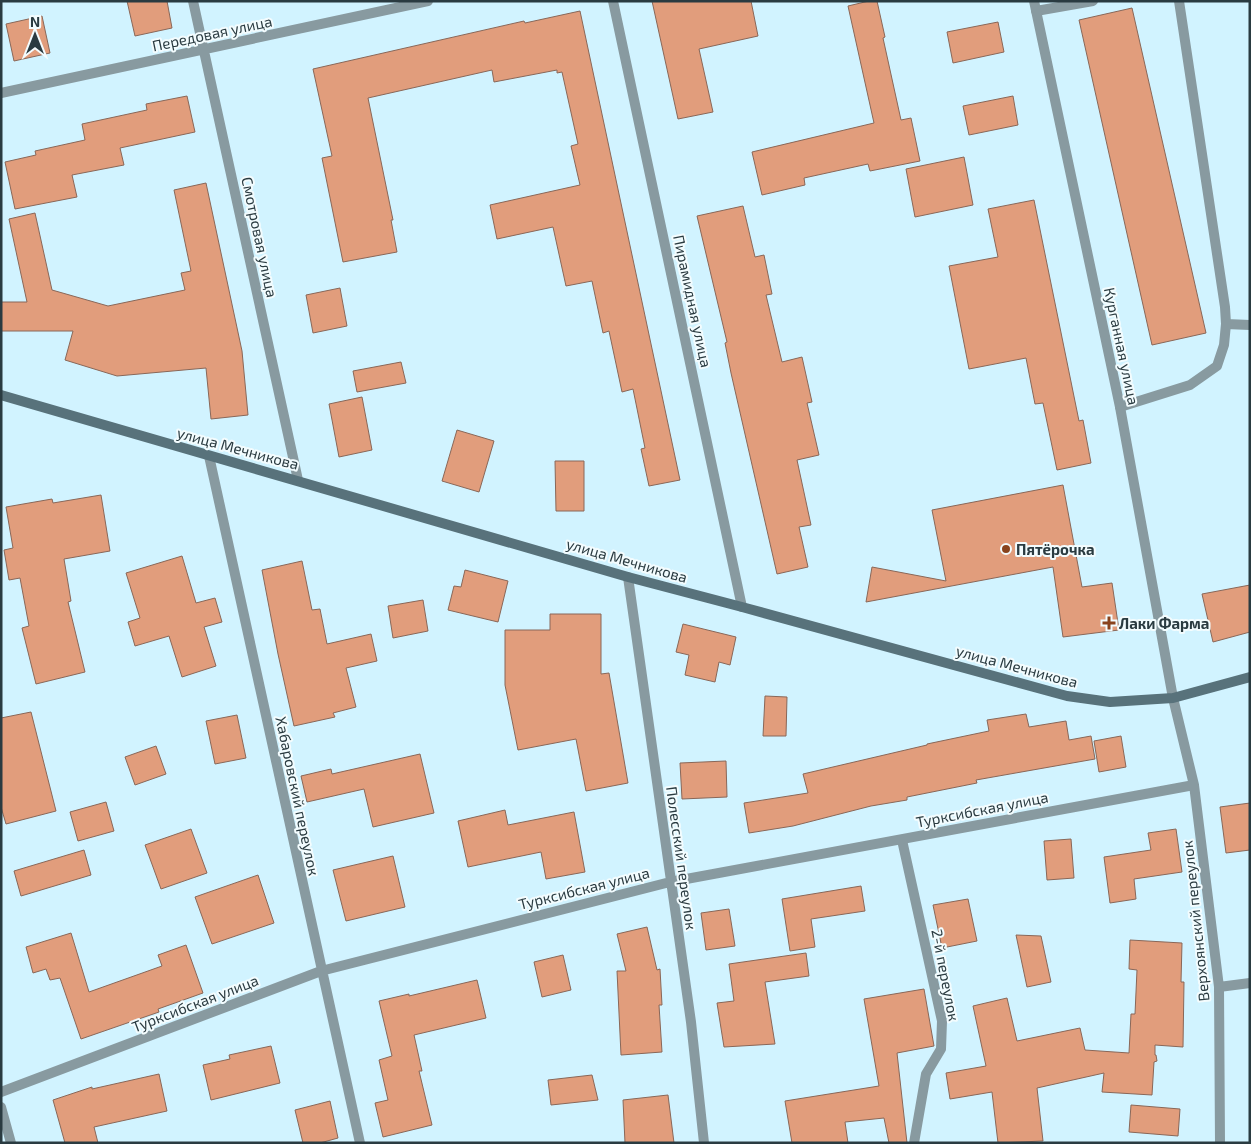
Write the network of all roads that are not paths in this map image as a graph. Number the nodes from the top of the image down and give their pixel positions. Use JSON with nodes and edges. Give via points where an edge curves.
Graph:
{"nodes":[{"id":1,"x":193,"y":1,"type":"edge"},
{"id":2,"x":428,"y":1,"type":"edge"},
{"id":3,"x":614,"y":1,"type":"edge"},
{"id":4,"x":1093,"y":1,"type":"edge"},
{"id":5,"x":1179,"y":1,"type":"edge"},
{"id":6,"x":1035,"y":6,"type":"edge"},
{"id":7,"x":204,"y":50,"type":"junction"},
{"id":8,"x":1,"y":93,"type":"edge"},
{"id":9,"x":1226,"y":324,"type":"junction"},
{"id":10,"x":1250,"y":325,"type":"edge"},
{"id":11,"x":1,"y":395,"type":"edge"},
{"id":12,"x":1120,"y":407,"type":"junction"},
{"id":13,"x":209,"y":456,"type":"junction"},
{"id":14,"x":298,"y":480,"type":"junction"},
{"id":15,"x":628,"y":577,"type":"junction"},
{"id":16,"x":742,"y":607,"type":"junction"},
{"id":17,"x":1250,"y":677,"type":"edge"},
{"id":18,"x":1173,"y":698,"type":"junction"},
{"id":19,"x":1194,"y":785,"type":"junction"},
{"id":20,"x":902,"y":840,"type":"junction"},
{"id":21,"x":670,"y":882,"type":"junction"},
{"id":22,"x":321,"y":971,"type":"junction"},
{"id":23,"x":1250,"y":983,"type":"edge"},
{"id":24,"x":1219,"y":987,"type":"junction"},
{"id":25,"x":1,"y":1092,"type":"edge"},
{"id":26,"x":1,"y":1107,"type":"edge"},
{"id":27,"x":11,"y":1143,"type":"edge"},
{"id":28,"x":360,"y":1143,"type":"edge"},
{"id":29,"x":704,"y":1143,"type":"edge"},
{"id":30,"x":914,"y":1143,"type":"edge"},
{"id":31,"x":1220,"y":1143,"type":"edge"}],
"edges":[{"from":1,"to":7,"type":"street","name":"Смотровая улица"},
{"from":2,"to":7,"type":"street","name":"Передовая улица"},
{"from":3,"to":16,"type":"street","name":"Пирамидная улица"},
{"from":4,"to":6,"type":"street"},
{"from":5,"to":9,"type":"street"},
{"from":6,"to":12,"type":"street","name":"Курганная улица"},
{"from":7,"to":8,"type":"street","name":"Передовая улица"},
{"from":7,"to":14,"type":"street","name":"Смотровая улица"},
{"from":9,"to":10,"type":"street"},
{"from":9,"to":12,"type":"street","via":[[1217,366],[1190,385]]},
{"from":11,"to":13,"type":"main road","name":"улица Мечникова"},
{"from":12,"to":18,"type":"street","name":"Курганная улица"},
{"from":13,"to":14,"type":"main road","name":"улица Мечникова"},
{"from":13,"to":22,"type":"street","name":"Хабаровский переулок"},
{"from":14,"to":15,"type":"main road","name":"улица Мечникова"},
{"from":15,"to":16,"type":"main road","name":"улица Мечникова"},
{"from":15,"to":21,"type":"street","name":"Полесский переулок"},
{"from":16,"to":18,"type":"main road","name":"улица Мечникова","via":[[1067,696],[1110,702]]},
{"from":17,"to":18,"type":"main road","name":"улица Мечникова"},
{"from":18,"to":19,"type":"street","name":"Верхоянский переулок"},
{"from":19,"to":20,"type":"street","name":"Турксибская улица"},
{"from":19,"to":24,"type":"street","name":"Верхоянский переулок"},
{"from":20,"to":21,"type":"street","name":"Турксибская улица"},
{"from":20,"to":30,"type":"street","name":"2-й переулок","via":[[942,1021],[941,1049],[926,1074]]},
{"from":21,"to":22,"type":"street","name":"Турксибская улица"},
{"from":21,"to":29,"type":"street","name":"Полесский переулок","via":[[691,1022]]},
{"from":22,"to":25,"type":"street","name":"Турксибская улица"},
{"from":22,"to":28,"type":"street","name":"Хабаровский переулок"},
{"from":23,"to":24,"type":"street"},
{"from":24,"to":31,"type":"street","name":"Верхоянский переулок"},
{"from":26,"to":27,"type":"street"}]}
